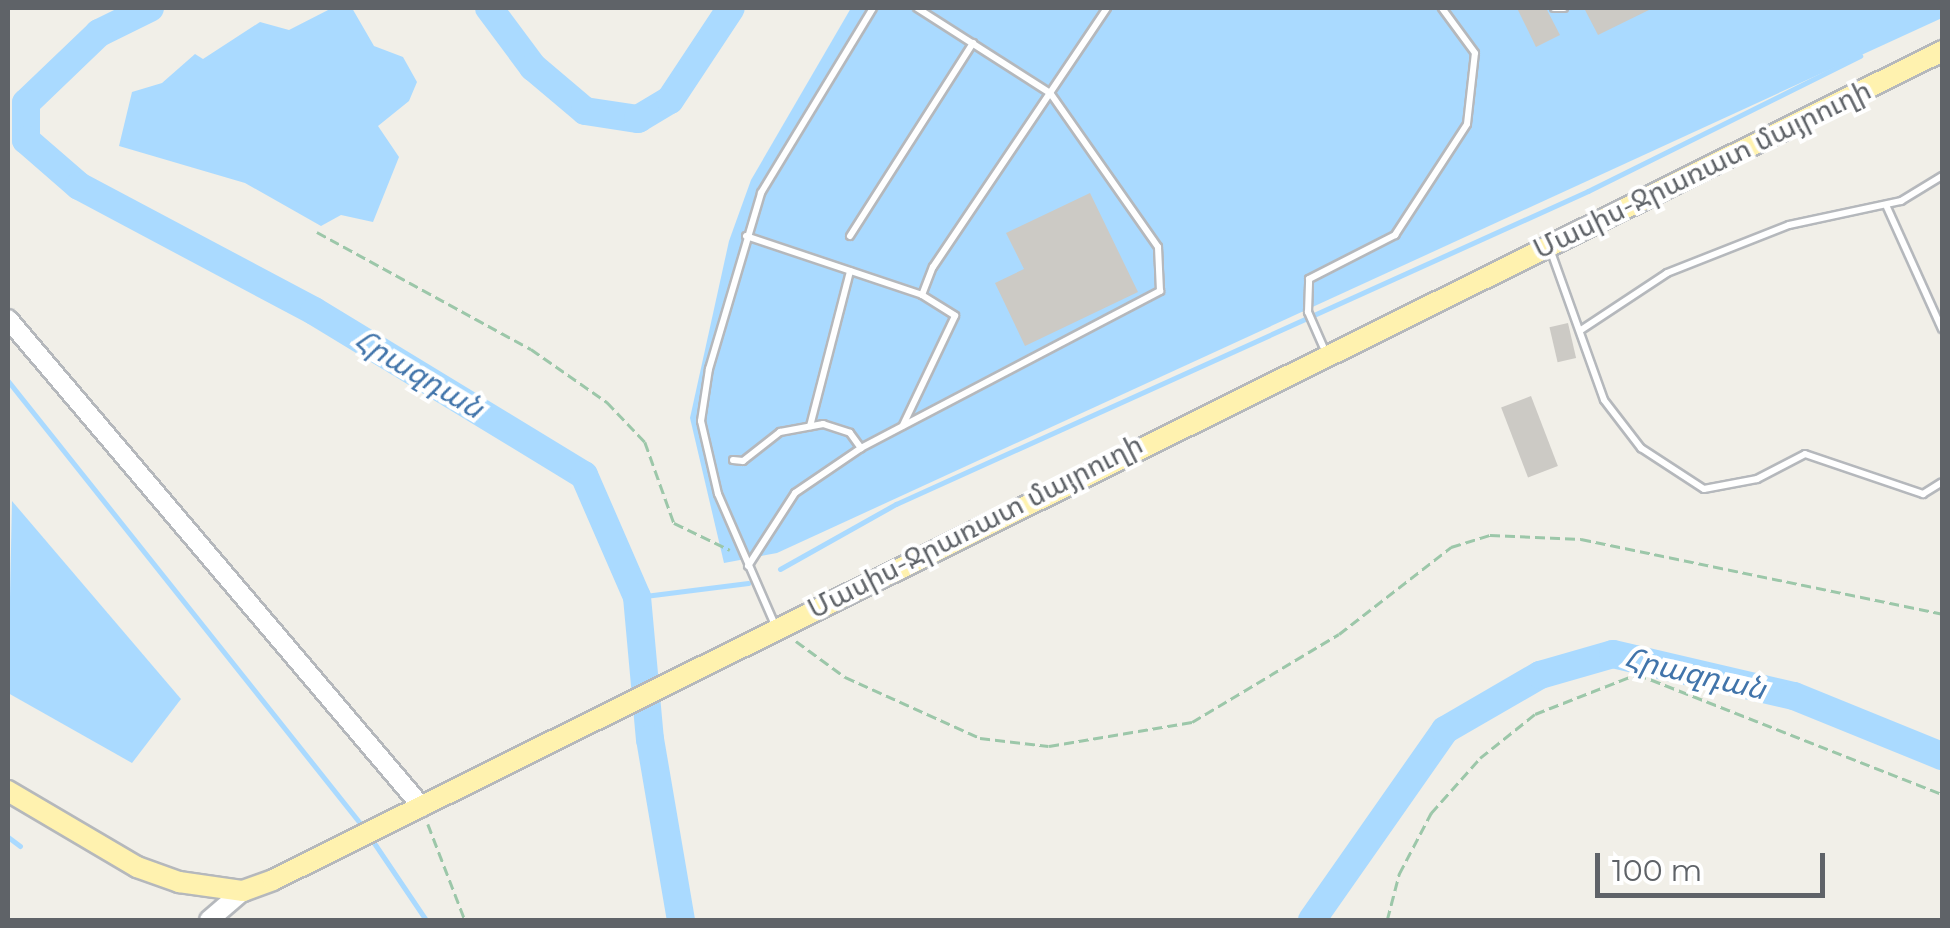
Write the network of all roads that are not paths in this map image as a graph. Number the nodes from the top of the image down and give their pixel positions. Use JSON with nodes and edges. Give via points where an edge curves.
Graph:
{"nodes":[{"id":1,"x":873,"y":8,"type":"edge"},
{"id":2,"x":917,"y":8,"type":"edge"},
{"id":3,"x":1107,"y":8,"type":"edge"},
{"id":4,"x":1442,"y":8,"type":"edge"},
{"id":5,"x":1554,"y":8,"type":"edge"},
{"id":6,"x":1564,"y":8,"type":"edge"},
{"id":7,"x":973,"y":43,"type":"junction"},
{"id":8,"x":1942,"y":51,"type":"edge"},
{"id":9,"x":1050,"y":93,"type":"junction"},
{"id":10,"x":1942,"y":176,"type":"edge"},
{"id":11,"x":1886,"y":205,"type":"junction"},
{"id":12,"x":746,"y":236,"type":"junction"},
{"id":13,"x":850,"y":236,"type":"dead end"},
{"id":14,"x":1548,"y":244,"type":"junction"},
{"id":15,"x":850,"y":272,"type":"junction"},
{"id":16,"x":922,"y":296,"type":"junction"},
{"id":17,"x":8,"y":319,"type":"edge"},
{"id":18,"x":1942,"y":328,"type":"edge"},
{"id":19,"x":1581,"y":330,"type":"junction"},
{"id":20,"x":1326,"y":352,"type":"junction"},
{"id":21,"x":810,"y":426,"type":"junction"},
{"id":22,"x":903,"y":426,"type":"junction"},
{"id":23,"x":861,"y":448,"type":"junction"},
{"id":24,"x":733,"y":460,"type":"dead end"},
{"id":25,"x":1942,"y":482,"type":"edge"},
{"id":26,"x":748,"y":566,"type":"junction"},
{"id":27,"x":775,"y":626,"type":"junction"},
{"id":28,"x":8,"y":791,"type":"edge"},
{"id":29,"x":422,"y":806,"type":"junction"},
{"id":30,"x":244,"y":892,"type":"junction"},
{"id":31,"x":208,"y":920,"type":"edge"}],
"edges":[{"from":1,"to":12,"type":"lane","via":[[762,192]]},
{"from":2,"to":7,"type":"lane"},
{"from":3,"to":9,"type":"lane"},
{"from":4,"to":20,"type":"lane","via":[[1476,53],[1467,124],[1395,235],[1317,269],[1306,292],[1308,312]]},
{"from":5,"to":6,"type":"lane"},
{"from":7,"to":9,"type":"lane"},
{"from":7,"to":13,"type":"lane"},
{"from":8,"to":14,"type":"main road","name":"Մասիս-Ջրառատ մայրուղի"},
{"from":9,"to":16,"type":"lane"},
{"from":9,"to":22,"type":"lane","via":[[1158,246],[1160,291]]},
{"from":10,"to":11,"type":"lane"},
{"from":11,"to":18,"type":"lane"},
{"from":11,"to":19,"type":"lane","via":[[1789,226],[1666,273]]},
{"from":12,"to":15,"type":"lane"},
{"from":12,"to":26,"type":"lane","via":[[702,421]]},
{"from":14,"to":19,"type":"lane"},
{"from":14,"to":20,"type":"main road","name":"Մասիս-Ջրառատ մայրուղի"},
{"from":15,"to":16,"type":"lane"},
{"from":15,"to":21,"type":"lane"},
{"from":16,"to":22,"type":"lane","via":[[954,316]]},
{"from":17,"to":29,"type":"main road"},
{"from":19,"to":25,"type":"lane","via":[[1613,412],[1641,448],[1704,489],[1757,479],[1805,454],[1924,494]]},
{"from":20,"to":27,"type":"main road","name":"Մասիս-Ջրառատ մայրուղի"},
{"from":21,"to":23,"type":"lane","via":[[850,432]]},
{"from":21,"to":24,"type":"lane"},
{"from":22,"to":23,"type":"lane"},
{"from":23,"to":26,"type":"lane","via":[[795,494]]},
{"from":26,"to":27,"type":"lane"},
{"from":27,"to":29,"type":"main road","name":"Մասիս-Ջրառատ մայրուղի"},
{"from":28,"to":30,"type":"main road","via":[[136,867]]},
{"from":29,"to":30,"type":"main road","name":"Մասիս-Ջրառատ մայրուղի"},
{"from":30,"to":31,"type":"main road"}]}
